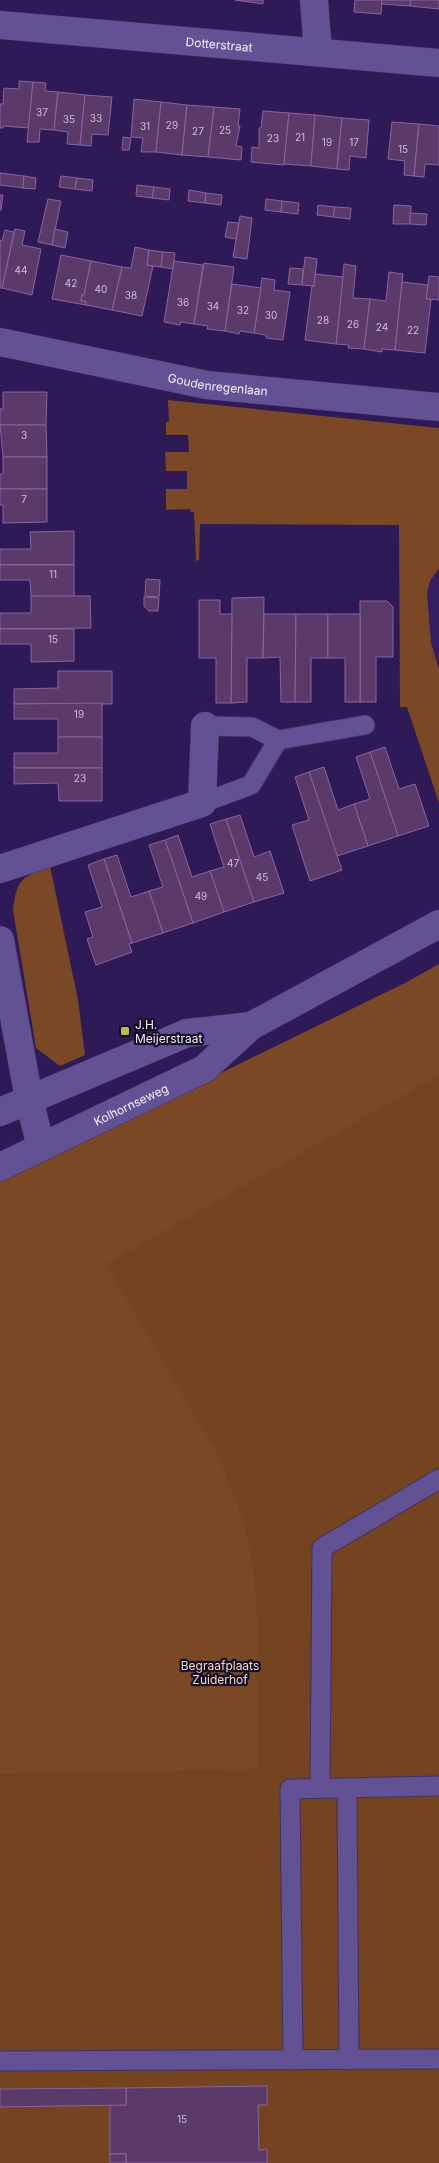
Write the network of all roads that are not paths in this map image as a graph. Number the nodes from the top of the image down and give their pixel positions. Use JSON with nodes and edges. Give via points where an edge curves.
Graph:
{"nodes":[{"id":1,"x":314,"y":0,"type":"edge"},
{"id":2,"x":0,"y":26,"type":"edge"},
{"id":3,"x":318,"y":52,"type":"junction"},
{"id":4,"x":439,"y":63,"type":"edge"},
{"id":5,"x":0,"y":342,"type":"edge"},
{"id":6,"x":439,"y":407,"type":"edge"},
{"id":7,"x":365,"y":725,"type":"dead end"},
{"id":8,"x":206,"y":726,"type":"joint"},
{"id":9,"x":278,"y":740,"type":"junction"},
{"id":10,"x":202,"y":803,"type":"junction"},
{"id":11,"x":0,"y":869,"type":"edge"},
{"id":12,"x":439,"y":924,"type":"edge"},
{"id":13,"x":0,"y":940,"type":"edge"},
{"id":14,"x":251,"y":1026,"type":"junction"},
{"id":15,"x":29,"y":1099,"type":"junction"},
{"id":16,"x":0,"y":1112,"type":"edge"},
{"id":17,"x":41,"y":1147,"type":"junction"},
{"id":18,"x":0,"y":1167,"type":"edge"},
{"id":19,"x":439,"y":1479,"type":"edge"},
{"id":20,"x":439,"y":1786,"type":"edge"},
{"id":21,"x":320,"y":1788,"type":"junction"},
{"id":22,"x":347,"y":1788,"type":"junction"},
{"id":23,"x":439,"y":2059,"type":"edge"},
{"id":24,"x":293,"y":2060,"type":"junction"},
{"id":25,"x":349,"y":2060,"type":"junction"},
{"id":26,"x":0,"y":2061,"type":"edge"}],
"edges":[{"from":1,"to":3,"type":"street"},
{"from":2,"to":3,"type":"street","name":"Dotterstraat"},
{"from":3,"to":4,"type":"street","name":"Dotterstraat"},
{"from":5,"to":6,"type":"street","name":"Goudenregenlaan","via":[[207,385]]},
{"from":7,"to":9,"type":"lane"},
{"from":8,"to":9,"type":"lane","via":[[252,727]]},
{"from":8,"to":10,"type":"street"},
{"from":9,"to":10,"type":"lane","via":[[251,785]]},
{"from":10,"to":11,"type":"street"},
{"from":12,"to":14,"type":"street","name":"Kolhornseweg"},
{"from":13,"to":15,"type":"street"},
{"from":14,"to":15,"type":"street","name":"Kolhornseweg","via":[[187,1033]]},
{"from":14,"to":17,"type":"street","name":"Kolhornseweg","via":[[204,1069]]},
{"from":15,"to":16,"type":"street","name":"Kolhornseweg"},
{"from":15,"to":17,"type":"street"},
{"from":17,"to":18,"type":"street","name":"Kolhornseweg"},
{"from":19,"to":21,"type":"lane","via":[[322,1548]]},
{"from":20,"to":22,"type":"lane"},
{"from":21,"to":22,"type":"lane"},
{"from":21,"to":24,"type":"lane","via":[[290,1789]]},
{"from":22,"to":25,"type":"lane"},
{"from":23,"to":25,"type":"lane"},
{"from":24,"to":25,"type":"lane"},
{"from":24,"to":26,"type":"lane"}]}
